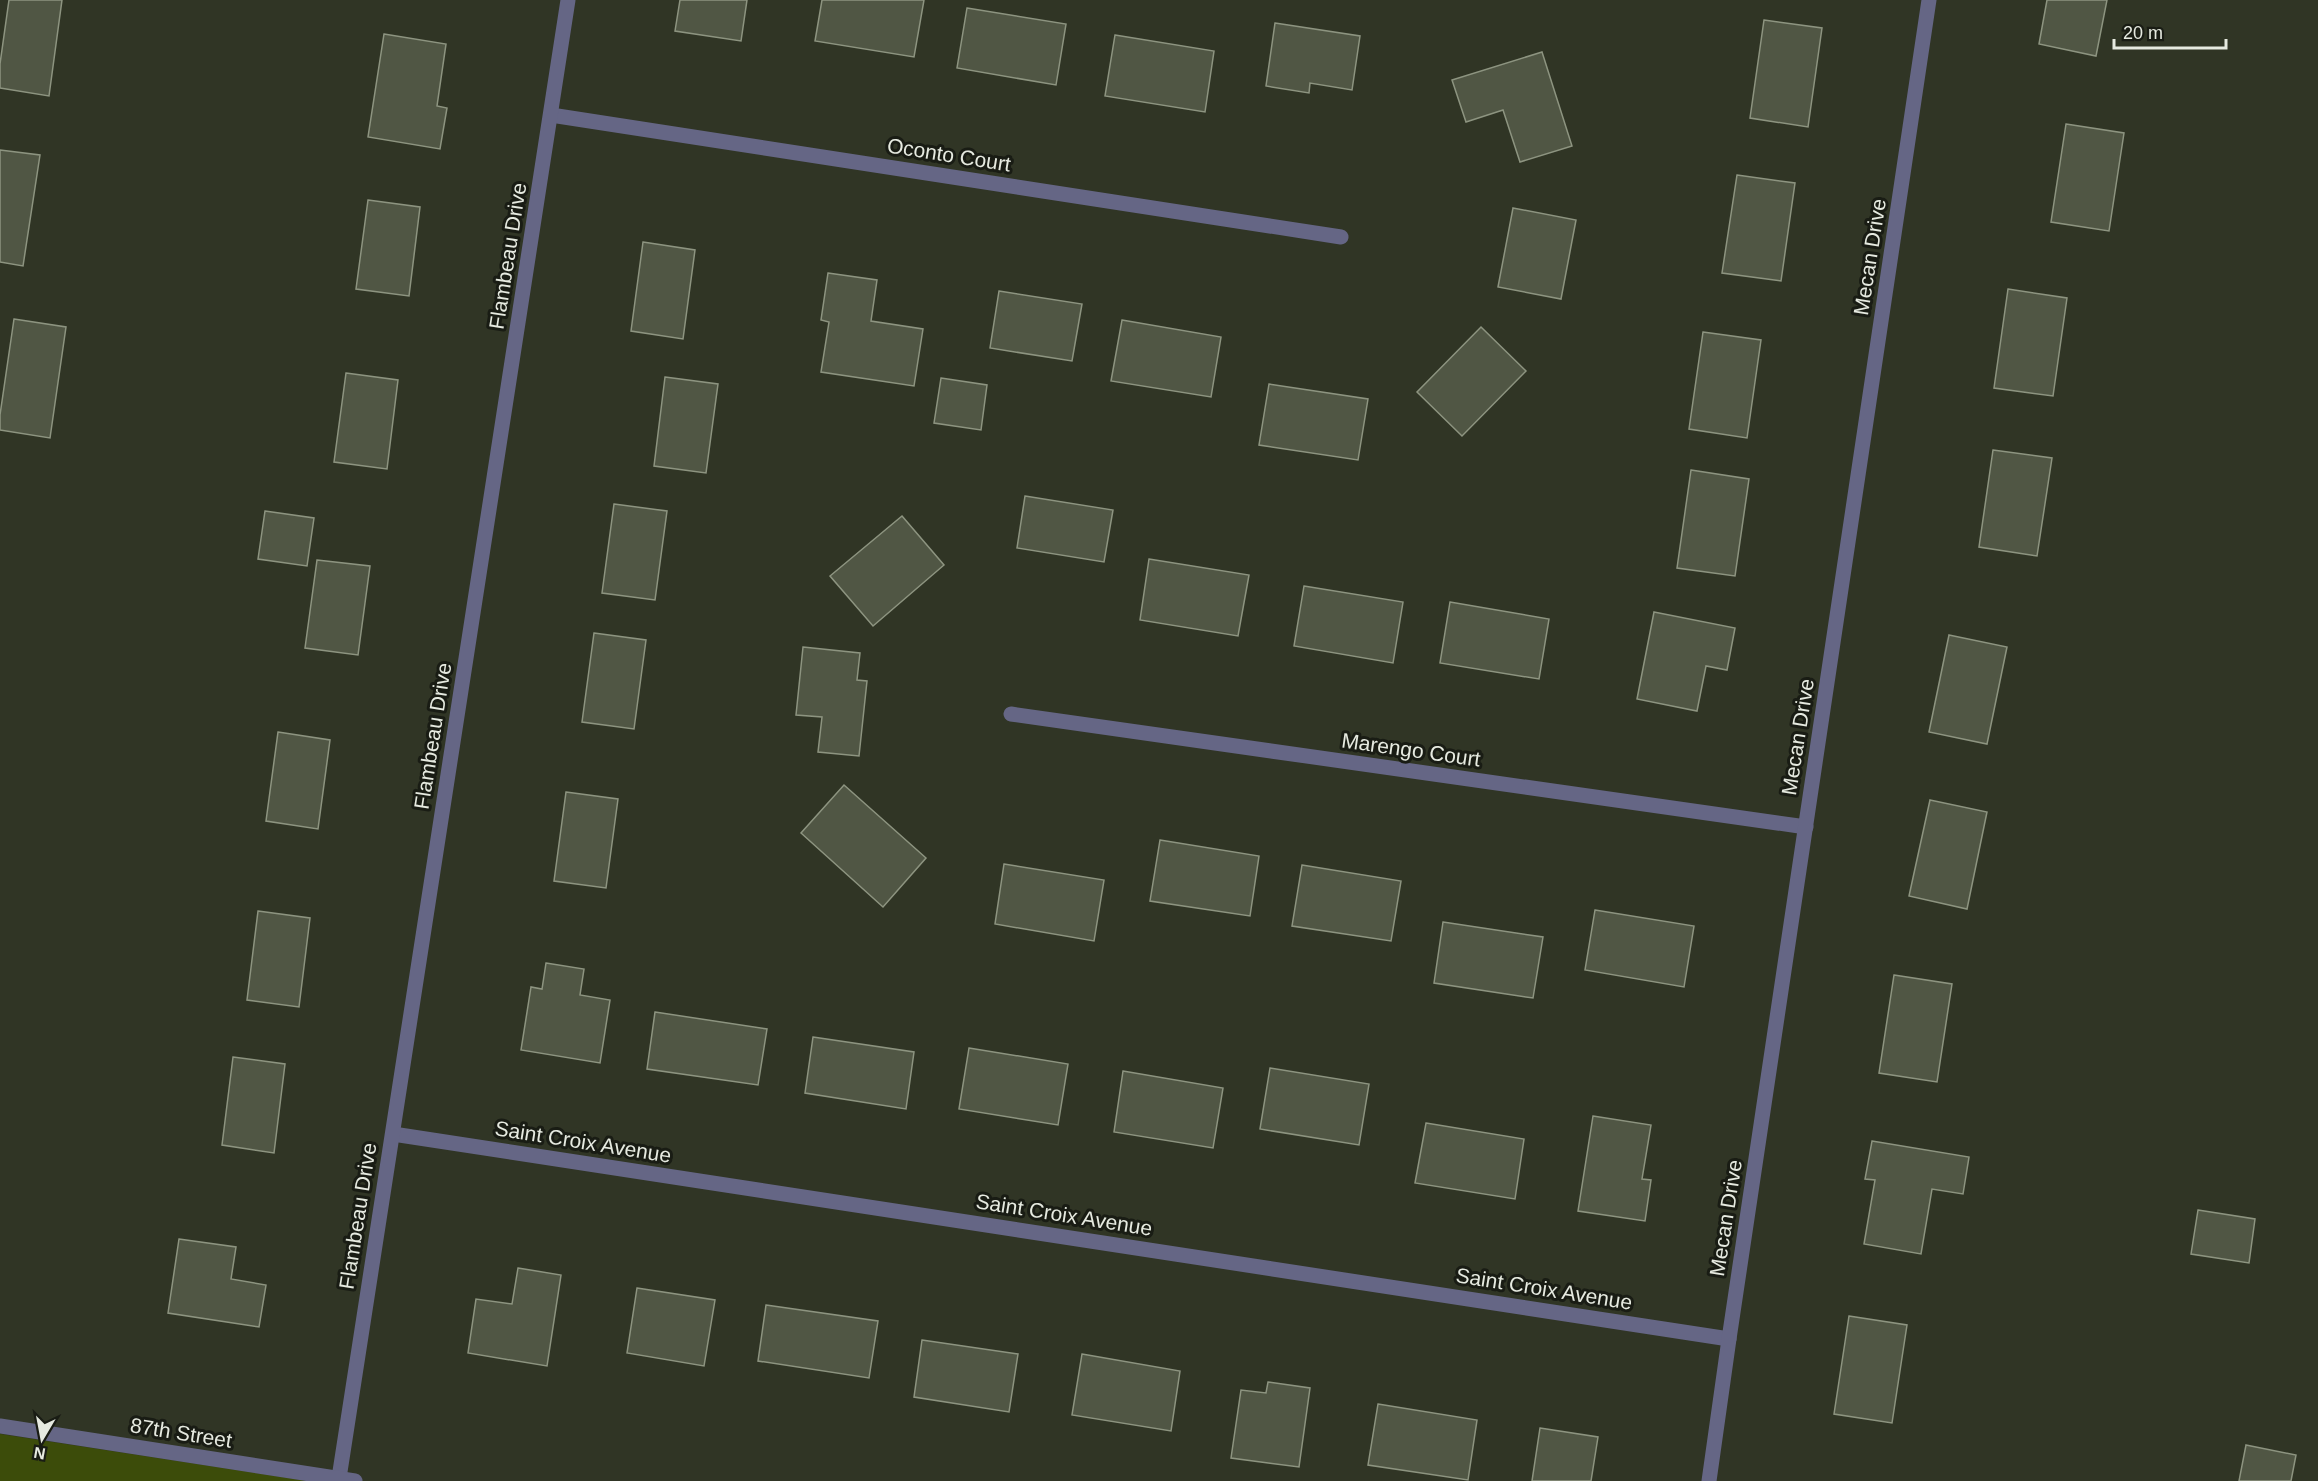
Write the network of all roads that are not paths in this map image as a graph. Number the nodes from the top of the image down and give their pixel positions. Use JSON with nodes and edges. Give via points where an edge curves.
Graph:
{"nodes":[{"id":1,"x":568,"y":0,"type":"edge"},
{"id":2,"x":1929,"y":0,"type":"edge"},
{"id":3,"x":551,"y":115,"type":"junction"},
{"id":4,"x":1341,"y":237,"type":"dead end"},
{"id":5,"x":1011,"y":714,"type":"dead end"},
{"id":6,"x":1806,"y":827,"type":"junction"},
{"id":7,"x":393,"y":1134,"type":"junction"},
{"id":8,"x":1729,"y":1339,"type":"junction"},
{"id":9,"x":0,"y":1426,"type":"edge"},
{"id":10,"x":339,"y":1478,"type":"junction"},
{"id":11,"x":355,"y":1481,"type":"edge"},
{"id":12,"x":1709,"y":1481,"type":"edge"}],
"edges":[{"from":1,"to":3,"type":"street","name":"Flambeau Drive"},
{"from":2,"to":6,"type":"street","name":"Mecan Drive"},
{"from":3,"to":4,"type":"street","name":"Oconto Court"},
{"from":3,"to":7,"type":"street","name":"Flambeau Drive"},
{"from":5,"to":6,"type":"street","name":"Marengo Court"},
{"from":6,"to":8,"type":"street","name":"Mecan Drive"},
{"from":7,"to":8,"type":"street","name":"Saint Croix Avenue"},
{"from":7,"to":10,"type":"street","name":"Flambeau Drive"},
{"from":8,"to":12,"type":"street","name":"Mecan Drive"},
{"from":9,"to":10,"type":"street","name":"87th Street"},
{"from":10,"to":11,"type":"street","name":"87th Street"}]}
